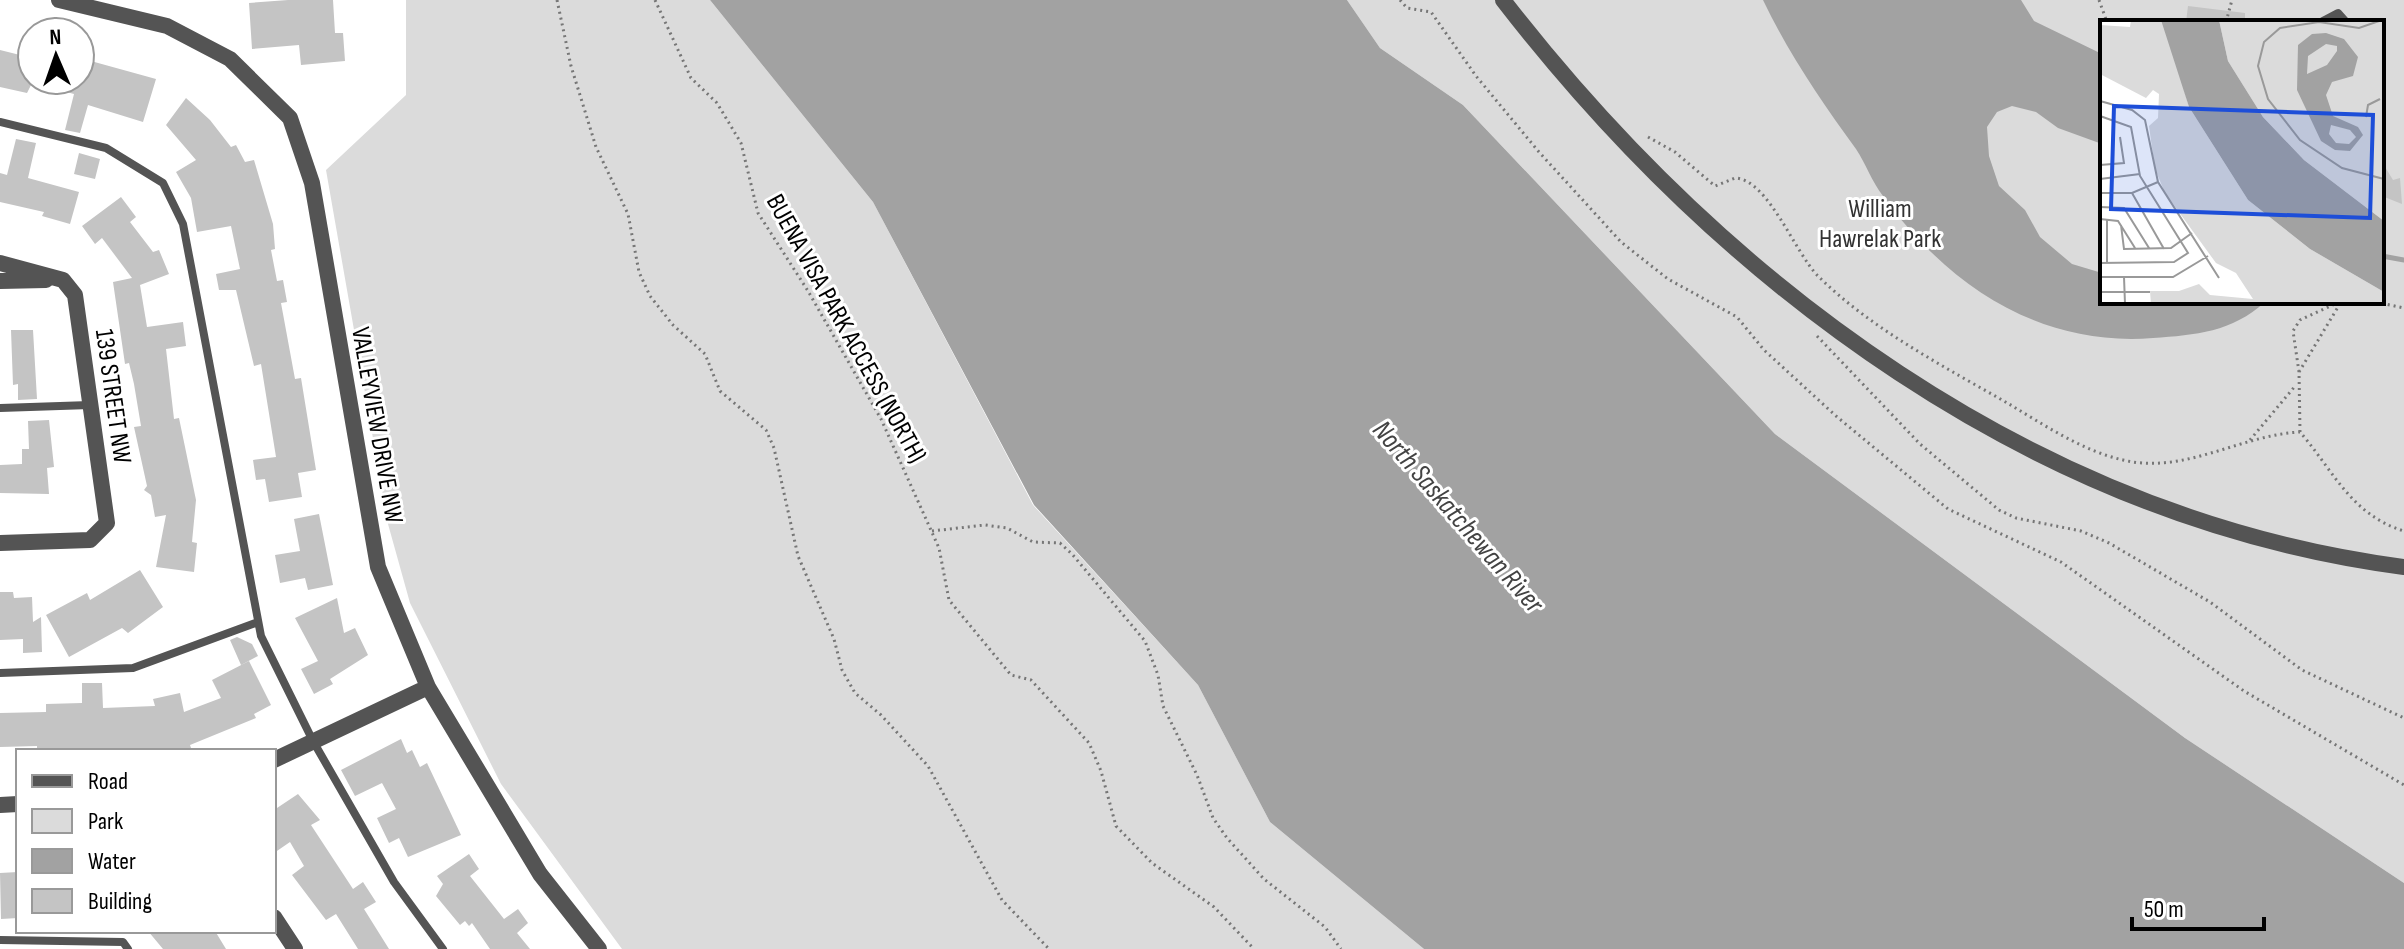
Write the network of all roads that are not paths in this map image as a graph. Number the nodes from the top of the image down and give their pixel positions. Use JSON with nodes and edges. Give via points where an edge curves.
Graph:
{"nodes":[{"id":1,"x":59,"y":0,"type":"edge"},
{"id":2,"x":1503,"y":0,"type":"edge"},
{"id":3,"x":2338,"y":0,"type":"edge"},
{"id":4,"x":2338,"y":13,"type":"junction"},
{"id":5,"x":2325,"y":20,"type":"edge"},
{"id":6,"x":2344,"y":20,"type":"edge"},
{"id":7,"x":0,"y":122,"type":"edge"},
{"id":8,"x":0,"y":263,"type":"edge"},
{"id":9,"x":63,"y":280,"type":"junction"},
{"id":10,"x":0,"y":281,"type":"edge"},
{"id":11,"x":91,"y":405,"type":"junction"},
{"id":12,"x":0,"y":408,"type":"edge"},
{"id":13,"x":0,"y":543,"type":"edge"},
{"id":14,"x":2404,"y":567,"type":"edge"},
{"id":15,"x":258,"y":622,"type":"junction"},
{"id":16,"x":0,"y":673,"type":"edge"},
{"id":17,"x":428,"y":687,"type":"junction"},
{"id":18,"x":313,"y":741,"type":"junction"},
{"id":19,"x":276,"y":759,"type":"edge"},
{"id":20,"x":276,"y":920,"type":"edge"},
{"id":21,"x":0,"y":940,"type":"edge"},
{"id":22,"x":128,"y":949,"type":"edge"},
{"id":23,"x":295,"y":949,"type":"edge"},
{"id":24,"x":443,"y":949,"type":"edge"},
{"id":25,"x":599,"y":949,"type":"edge"}],
"edges":[{"from":1,"to":17,"type":"street","name":"VALLEYVIEW DRIVE NW","via":[[167,26],[230,59],[290,118],[312,183],[378,567]]},
{"from":2,"to":14,"type":"street","via":[[1595,111],[1720,236],[1831,326],[1930,393],[2035,451],[2174,514],[2296,550]]},
{"from":3,"to":4,"type":"lane"},
{"from":4,"to":5,"type":"lane"},
{"from":4,"to":6,"type":"lane"},
{"from":7,"to":15,"type":"lane","via":[[106,148],[163,183],[183,224]]},
{"from":8,"to":9,"type":"street"},
{"from":9,"to":10,"type":"street"},
{"from":9,"to":11,"type":"street","name":"139 STREET NW","via":[[75,295]]},
{"from":11,"to":12,"type":"lane"},
{"from":11,"to":13,"type":"street","name":"139 STREET NW","via":[[107,523],[90,540]]},
{"from":15,"to":16,"type":"lane","via":[[133,668]]},
{"from":15,"to":18,"type":"lane"},
{"from":17,"to":18,"type":"street"},
{"from":17,"to":25,"type":"street","name":"VALLEYVIEW DRIVE NW","via":[[540,874]]},
{"from":18,"to":19,"type":"street"},
{"from":18,"to":24,"type":"lane","via":[[394,882]]},
{"from":20,"to":23,"type":"street"},
{"from":21,"to":22,"type":"lane","via":[[123,942]]}]}
